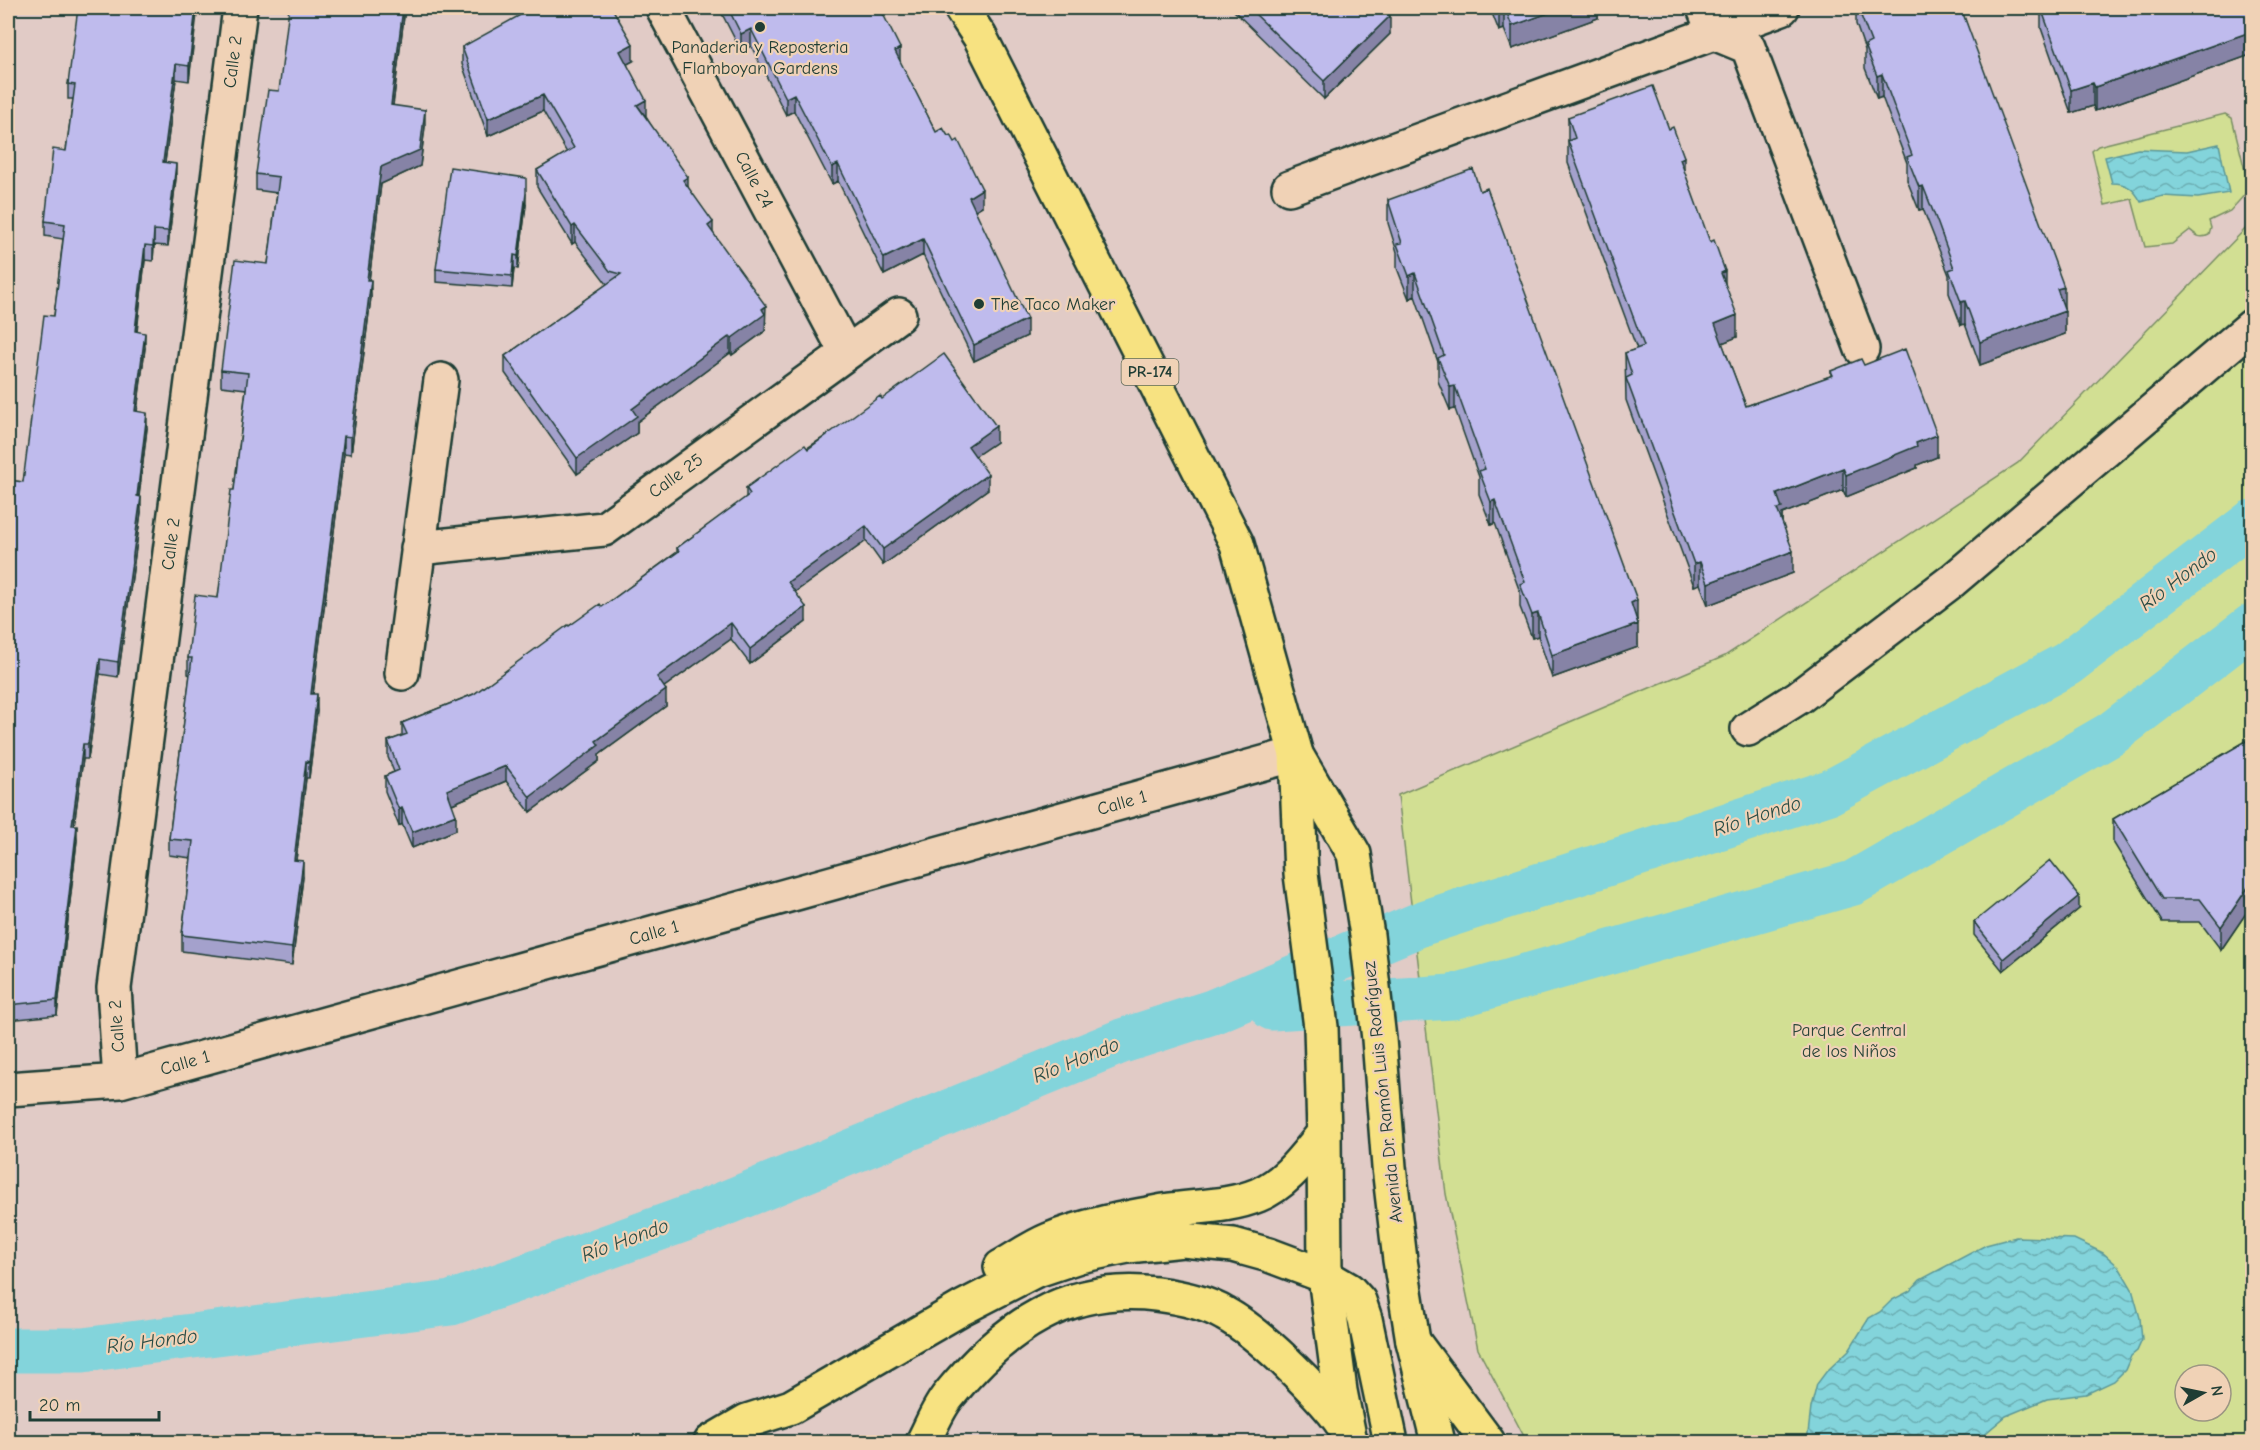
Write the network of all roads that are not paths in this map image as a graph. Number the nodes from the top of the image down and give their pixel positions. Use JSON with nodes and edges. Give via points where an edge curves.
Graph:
{"nodes":[{"id":1,"x":240,"y":8,"type":"edge"},
{"id":2,"x":663,"y":8,"type":"edge"},
{"id":3,"x":961,"y":8,"type":"edge"},
{"id":4,"x":1782,"y":8,"type":"edge"},
{"id":5,"x":1709,"y":20,"type":"edge"},
{"id":6,"x":1289,"y":188,"type":"dead end"},
{"id":7,"x":899,"y":315,"type":"dead end"},
{"id":8,"x":2253,"y":327,"type":"edge"},
{"id":9,"x":1862,"y":349,"type":"dead end"},
{"id":10,"x":846,"y":352,"type":"junction"},
{"id":11,"x":441,"y":380,"type":"dead end"},
{"id":12,"x":418,"y":548,"type":"junction"},
{"id":13,"x":402,"y":673,"type":"dead end"},
{"id":14,"x":1748,"y":729,"type":"dead end"},
{"id":15,"x":1296,"y":754,"type":"junction"},
{"id":16,"x":120,"y":1081,"type":"junction"},
{"id":17,"x":8,"y":1089,"type":"edge"},
{"id":18,"x":1324,"y":1133,"type":"junction"},
{"id":19,"x":1324,"y":1276,"type":"junction"},
{"id":20,"x":1413,"y":1341,"type":"junction"},
{"id":21,"x":747,"y":1421,"type":"junction"},
{"id":22,"x":1350,"y":1437,"type":"edge"},
{"id":23,"x":711,"y":1443,"type":"edge"},
{"id":24,"x":923,"y":1443,"type":"edge"},
{"id":25,"x":1391,"y":1443,"type":"edge"},
{"id":26,"x":1438,"y":1443,"type":"edge"},
{"id":27,"x":1488,"y":1443,"type":"edge"}],
"edges":[{"from":1,"to":16,"type":"street","name":"Calle 2","via":[[114,988]]},
{"from":2,"to":10,"type":"street","name":"Calle 24"},
{"from":3,"to":15,"type":"main road","name":"Avenida Dr. Ramón Luis Rodríguez","number":"PR-174","via":[[980,37],[1238,544]]},
{"from":4,"to":5,"type":"street"},
{"from":5,"to":6,"type":"street"},
{"from":5,"to":9,"type":"street","via":[[1748,47]]},
{"from":7,"to":10,"type":"street","name":"Calle 25"},
{"from":8,"to":14,"type":"street","via":[[1953,580],[1799,697]]},
{"from":10,"to":12,"type":"street","name":"Calle 25","via":[[604,529]]},
{"from":11,"to":12,"type":"street"},
{"from":12,"to":13,"type":"street"},
{"from":15,"to":16,"type":"street","name":"Calle 1"},
{"from":15,"to":18,"type":"main road","name":"Avenida Dr. Ramón Luis Rodríguez","via":[[1301,874],[1321,1027]]},
{"from":15,"to":20,"type":"main road","name":"Avenida Dr. Ramón Luis Rodríguez","via":[[1353,854],[1367,935],[1386,1138]]},
{"from":16,"to":17,"type":"street","name":"Calle 1"},
{"from":18,"to":19,"type":"main road","name":"Avenida Dr. Ramón Luis Rodríguez"},
{"from":18,"to":21,"type":"main road","via":[[1292,1172],[1258,1195],[1094,1226],[1048,1240],[778,1392]]},
{"from":19,"to":21,"type":"main road","via":[[1233,1245],[1183,1240],[1079,1256],[1034,1271],[962,1308],[791,1407]]},
{"from":19,"to":22,"type":"main road","name":"Avenida Dr. Ramón Luis Rodríguez"},
{"from":19,"to":25,"type":"main road","via":[[1349,1290],[1359,1301]]},
{"from":20,"to":26,"type":"main road","name":"Avenida Dr. Ramón Luis Rodríguez"},
{"from":20,"to":27,"type":"main road"},
{"from":21,"to":23,"type":"main road"},
{"from":22,"to":24,"type":"main road","via":[[1304,1380],[1267,1344],[1225,1313],[1182,1298],[1131,1292],[1094,1295],[1044,1312],[1007,1334],[948,1396]]}]}
